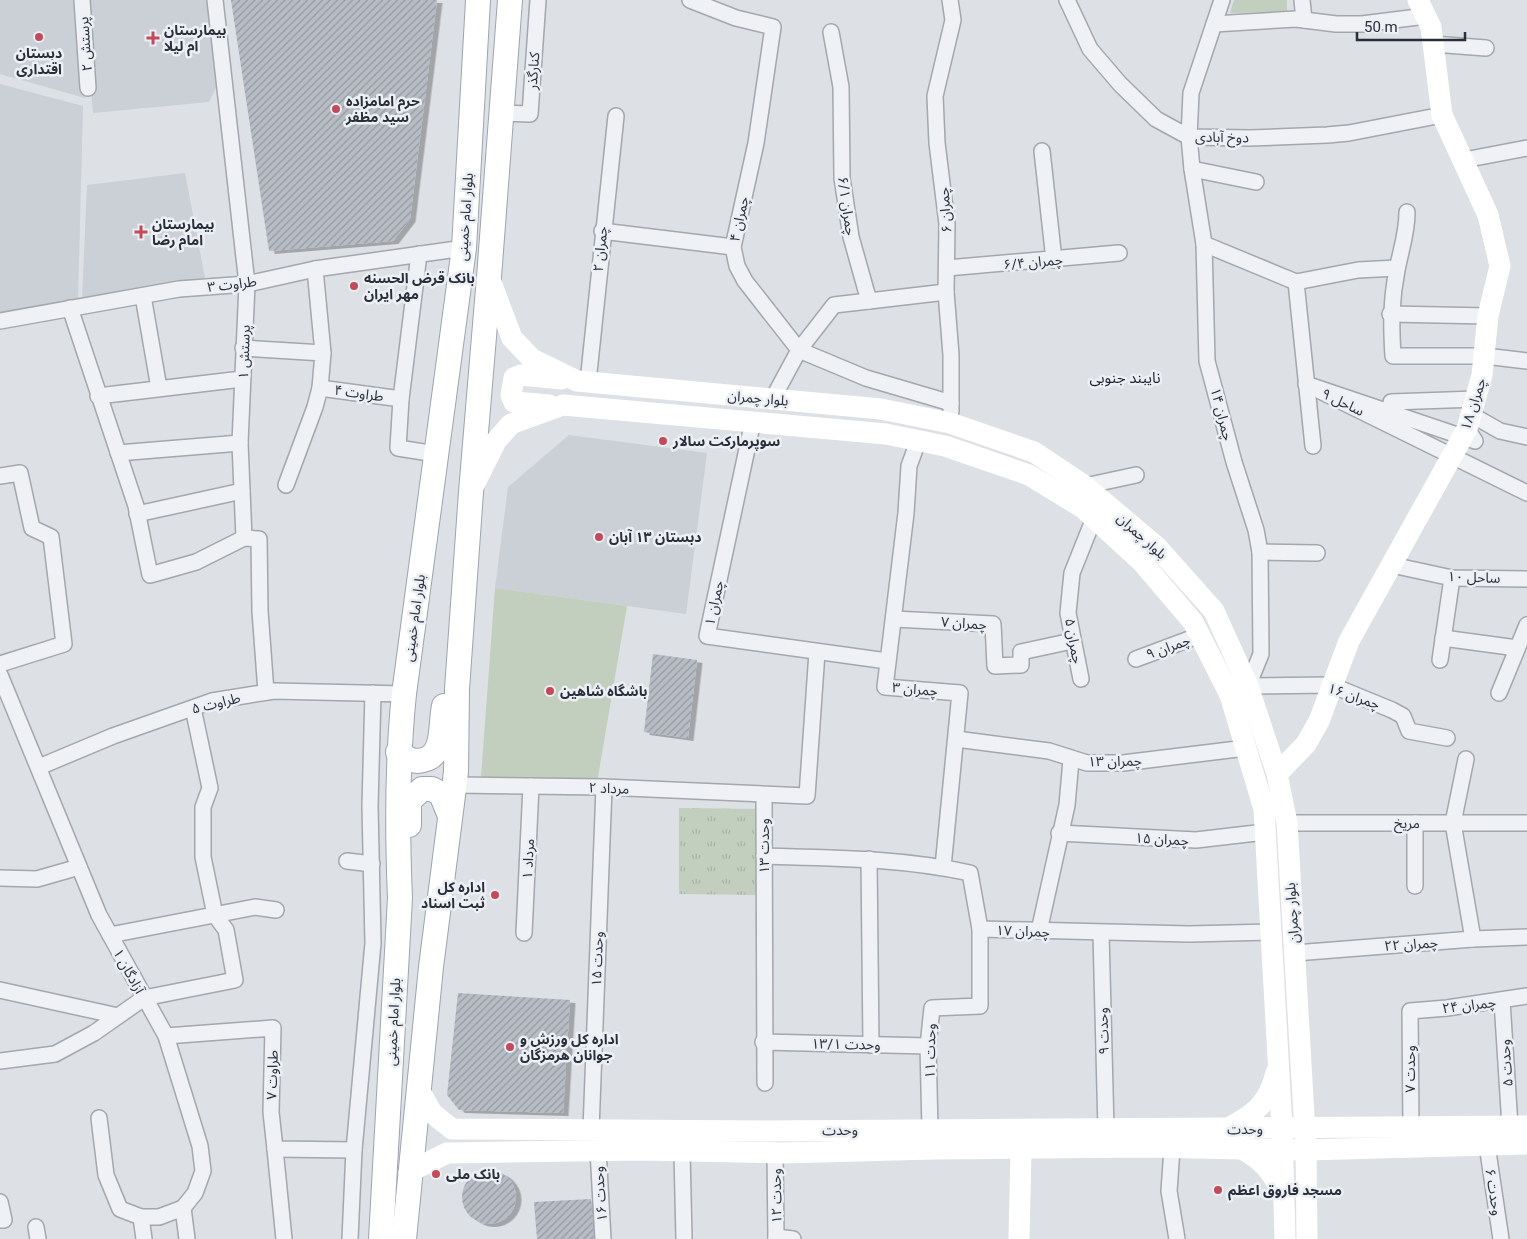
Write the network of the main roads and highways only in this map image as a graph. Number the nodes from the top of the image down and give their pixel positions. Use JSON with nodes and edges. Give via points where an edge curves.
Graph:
{"nodes":[{"id":1,"x":478,"y":0,"type":"edge"},
{"id":2,"x":510,"y":0,"type":"edge"},
{"id":3,"x":1422,"y":8,"type":"edge"},
{"id":4,"x":490,"y":277,"type":"junction"},
{"id":5,"x":582,"y":382,"type":"junction"},
{"id":6,"x":563,"y":405,"type":"junction"},
{"id":7,"x":950,"y":413,"type":"junction"},
{"id":8,"x":945,"y":446,"type":"junction"},
{"id":9,"x":471,"y":492,"type":"junction"},
{"id":10,"x":457,"y":689,"type":"junction"},
{"id":11,"x":398,"y":752,"type":"junction"},
{"id":12,"x":1277,"y":774,"type":"junction"},
{"id":13,"x":450,"y":816,"type":"junction"},
{"id":14,"x":400,"y":898,"type":"junction"},
{"id":15,"x":1279,"y":1064,"type":"junction"},
{"id":16,"x":1302,"y":1084,"type":"junction"},
{"id":17,"x":418,"y":1088,"type":"junction"},
{"id":18,"x":1518,"y":1126,"type":"edge"},
{"id":19,"x":1343,"y":1127,"type":"junction"},
{"id":20,"x":1282,"y":1128,"type":"junction"},
{"id":21,"x":1305,"y":1128,"type":"junction"},
{"id":22,"x":452,"y":1129,"type":"junction"},
{"id":23,"x":1227,"y":1129,"type":"junction"},
{"id":24,"x":1055,"y":1139,"type":"junction"},
{"id":25,"x":1106,"y":1139,"type":"junction"},
{"id":26,"x":594,"y":1140,"type":"junction"},
{"id":27,"x":1527,"y":1144,"type":"edge"},
{"id":28,"x":1242,"y":1149,"type":"junction"},
{"id":29,"x":1340,"y":1149,"type":"junction"},
{"id":30,"x":1021,"y":1150,"type":"junction"},
{"id":31,"x":1283,"y":1150,"type":"junction"},
{"id":32,"x":1306,"y":1150,"type":"junction"},
{"id":33,"x":447,"y":1153,"type":"junction"},
{"id":34,"x":410,"y":1172,"type":"junction"},
{"id":35,"x":1307,"y":1184,"type":"junction"},
{"id":36,"x":1284,"y":1200,"type":"junction"},
{"id":37,"x":381,"y":1239,"type":"edge"},
{"id":38,"x":404,"y":1239,"type":"edge"},
{"id":39,"x":1019,"y":1239,"type":"edge"},
{"id":40,"x":1285,"y":1239,"type":"edge"},
{"id":41,"x":1307,"y":1239,"type":"edge"}],
"edges":[{"from":1,"to":11,"type":"main road","name":"بلوار امام خمینی","via":[[464,248]]},
{"from":2,"to":4,"type":"main road","name":"بلوار امام خمینی"},
{"from":3,"to":12,"type":"main road","name":"چمران ۱۸","via":[[1431,27],[1442,115],[1488,215],[1500,266],[1488,316],[1486,356],[1472,414],[1350,641],[1319,721],[1306,744]]},
{"from":4,"to":5,"type":"main road","name":"بلوار چمران","via":[[512,338],[532,359]]},
{"from":4,"to":9,"type":"main road","name":"بلوار امام خمینی"},
{"from":5,"to":6,"type":"main road","via":[[521,374],[514,378],[511,395],[514,402]]},
{"from":5,"to":7,"type":"main road","name":"بلوار چمران"},
{"from":6,"to":8,"type":"main road","name":"بلوار چمران","via":[[886,434]]},
{"from":6,"to":9,"type":"main road","name":"بلوار چمران","via":[[511,424],[484,460]]},
{"from":7,"to":8,"type":"main road"},
{"from":7,"to":12,"type":"main road","name":"بلوار چمران","via":[[1034,452],[1085,486],[1158,547],[1214,611],[1248,686]]},
{"from":8,"to":15,"type":"main road","name":"بلوار چمران","via":[[1029,475],[1083,508],[1142,562],[1193,622],[1230,695],[1264,809]]},
{"from":9,"to":10,"type":"main road","name":"بلوار امام خمینی"},
{"from":10,"to":11,"type":"main road","via":[[446,698],[439,742],[431,758],[408,760]]},
{"from":10,"to":13,"type":"main road","name":"بلوار امام خمینی"},
{"from":11,"to":14,"type":"main road","name":"بلوار امام خمینی"},
{"from":12,"to":16,"type":"main road","name":"بلوار چمران","via":[[1287,823]]},
{"from":13,"to":14,"type":"main road","via":[[441,794],[432,789],[422,789],[409,801],[409,838]]},
{"from":13,"to":17,"type":"main road","name":"بلوار امام خمینی"},
{"from":14,"to":37,"type":"main road","name":"بلوار امام خمینی"},
{"from":15,"to":20,"type":"main road","name":"بلوار چمران"},
{"from":15,"to":23,"type":"main road","via":[[1264,1104]]},
{"from":16,"to":19,"type":"main road","via":[[1319,1112],[1328,1121]]},
{"from":16,"to":21,"type":"main road","name":"بلوار چمران"},
{"from":17,"to":22,"type":"main road","via":[[432,1113]]},
{"from":17,"to":34,"type":"main road","name":"بلوار امام خمینی"},
{"from":18,"to":19,"type":"main road"},
{"from":19,"to":21,"type":"main road"},
{"from":20,"to":21,"type":"main road","name":"وحدت"},
{"from":20,"to":23,"type":"main road","name":"وحدت"},
{"from":20,"to":31,"type":"main road","name":"بلوار چمران"},
{"from":21,"to":32,"type":"main road","name":"بلوار چمران"},
{"from":22,"to":26,"type":"main road","name":"وحدت"},
{"from":22,"to":33,"type":"main road","via":[[444,1130],[436,1138],[438,1147]]},
{"from":23,"to":25,"type":"main road","name":"وحدت"},
{"from":24,"to":25,"type":"main road","name":"وحدت"},
{"from":24,"to":26,"type":"main road","name":"وحدت","via":[[930,1129],[768,1131]]},
{"from":24,"to":30,"type":"main road","name":"وحدت"},
{"from":25,"to":28,"type":"main road","name":"وحدت","via":[[1172,1148]]},
{"from":26,"to":30,"type":"main road","name":"وحدت","via":[[682,1152]]},
{"from":26,"to":33,"type":"main road","name":"وحدت"},
{"from":27,"to":29,"type":"main road"},
{"from":28,"to":31,"type":"main road","name":"وحدت"},
{"from":28,"to":36,"type":"main road","via":[[1260,1159],[1272,1174]]},
{"from":29,"to":32,"type":"main road"},
{"from":29,"to":35,"type":"main road","via":[[1317,1165]]},
{"from":30,"to":39,"type":"main road"},
{"from":31,"to":32,"type":"main road","name":"وحدت"},
{"from":31,"to":36,"type":"main road","name":"بلوار چمران"},
{"from":32,"to":35,"type":"main road","name":"بلوار چمران"},
{"from":33,"to":34,"type":"main road","name":"وحدت"},
{"from":34,"to":38,"type":"main road","name":"بلوار امام خمینی"},
{"from":35,"to":41,"type":"main road","name":"بلوار چمران"},
{"from":36,"to":40,"type":"main road","name":"بلوار چمران"}]}
